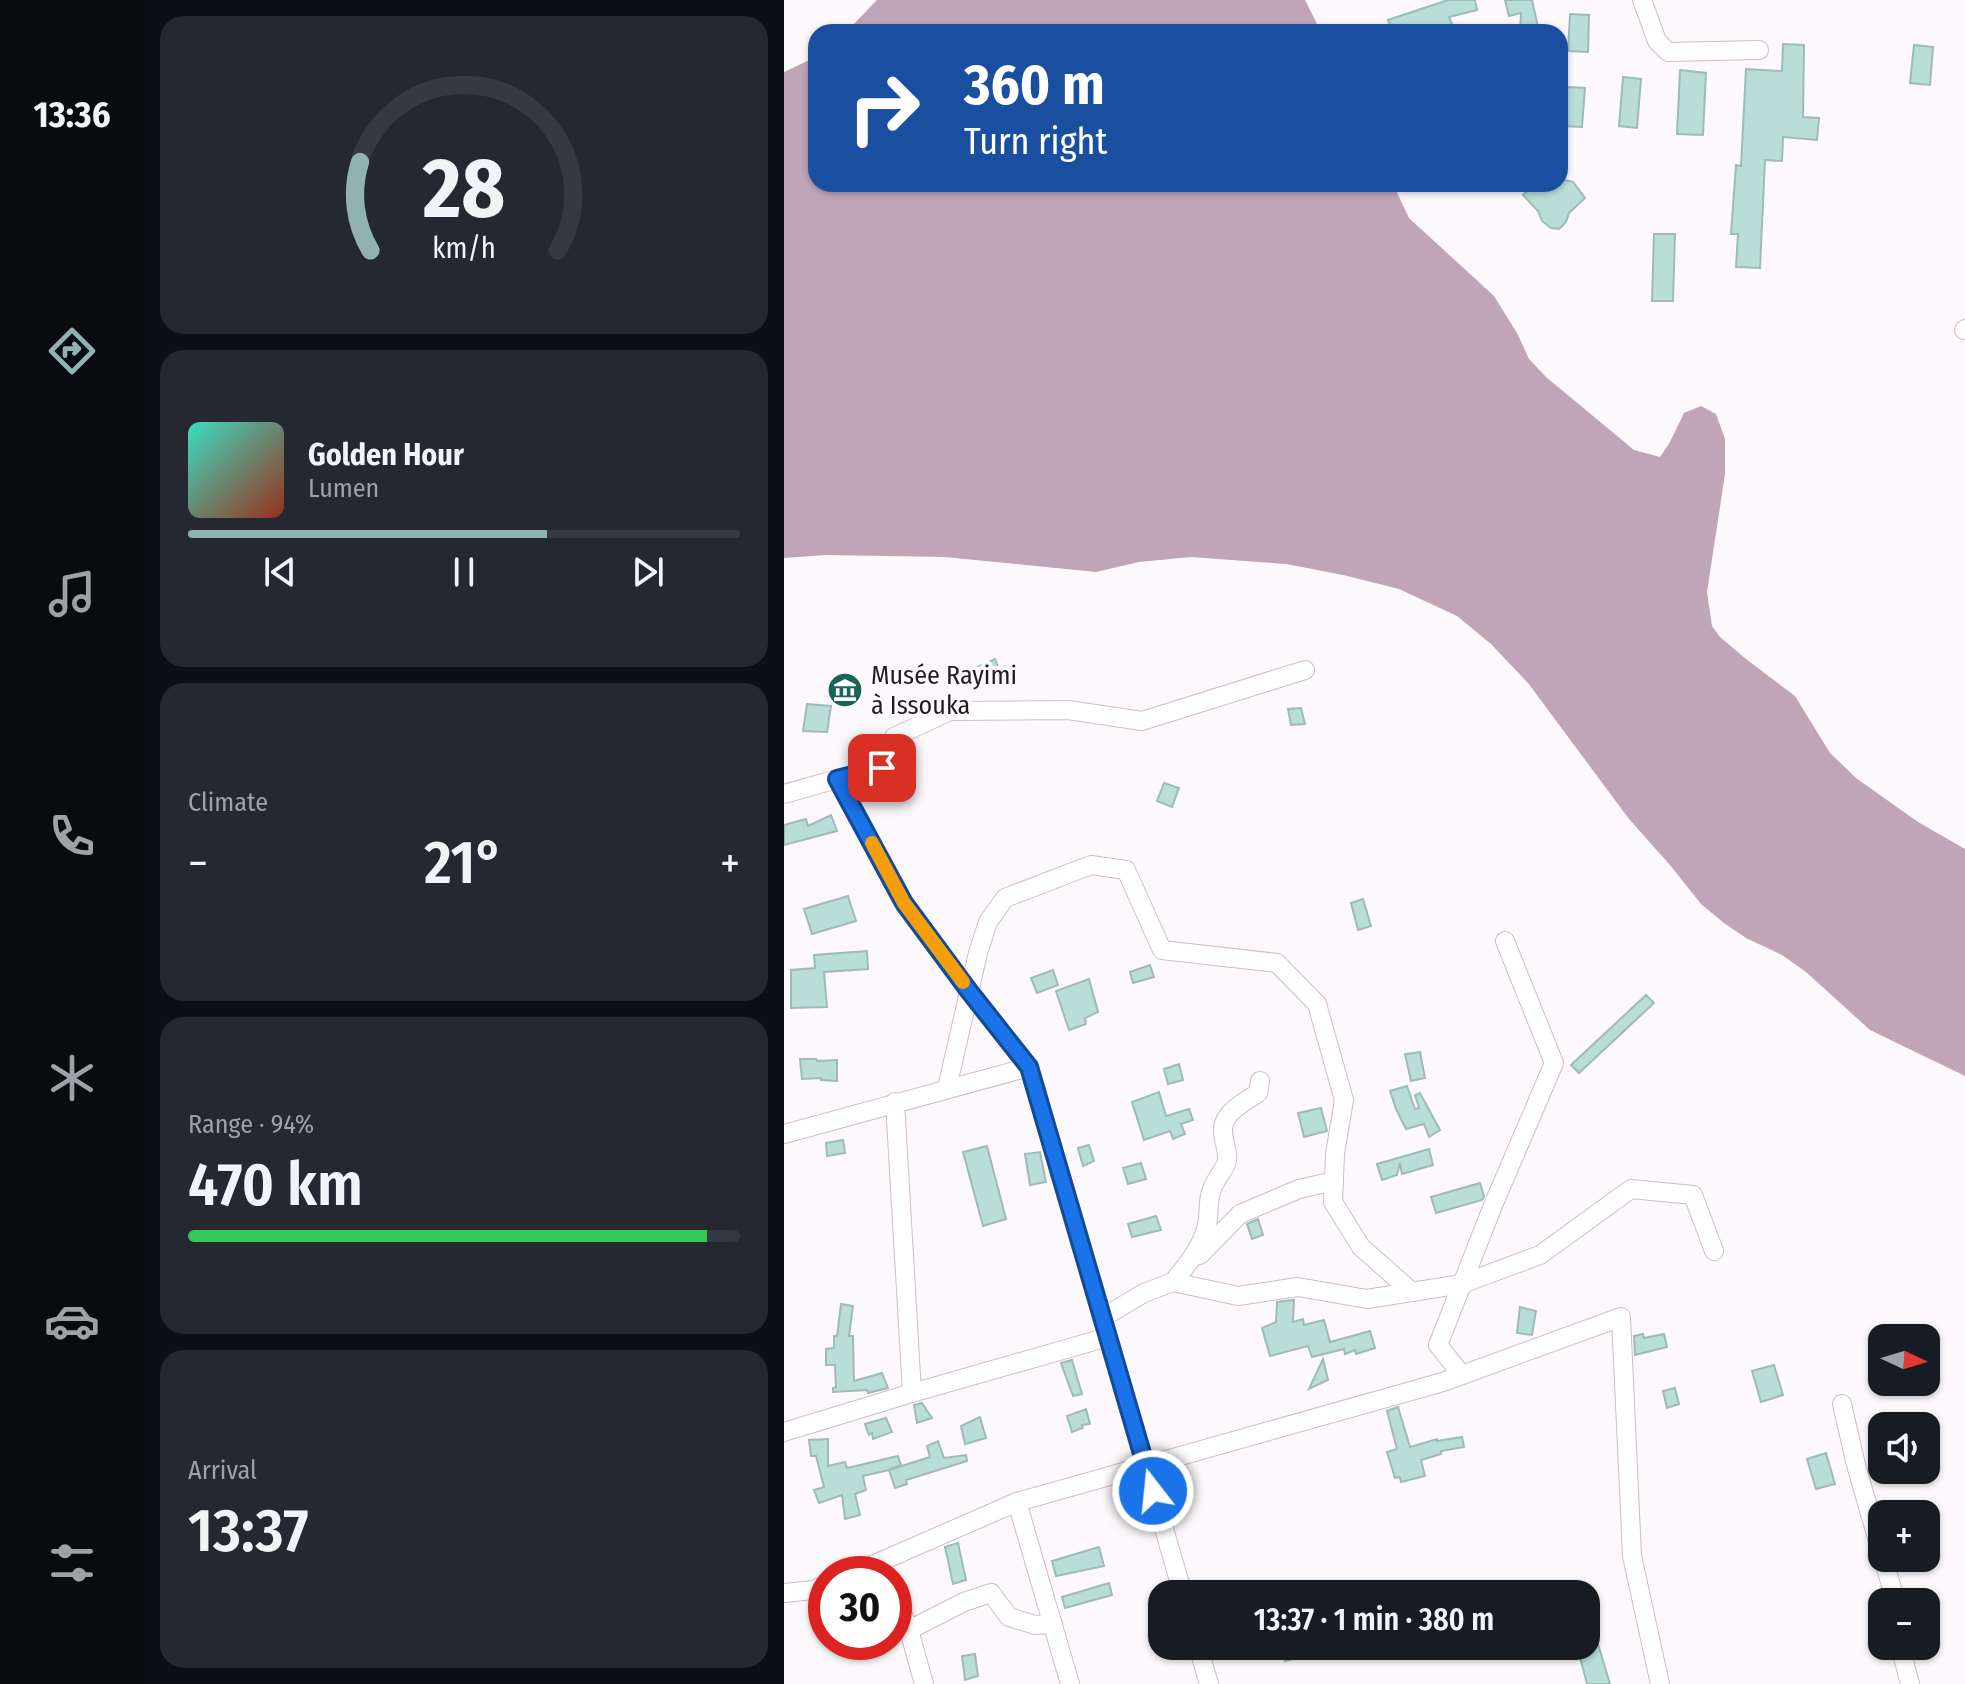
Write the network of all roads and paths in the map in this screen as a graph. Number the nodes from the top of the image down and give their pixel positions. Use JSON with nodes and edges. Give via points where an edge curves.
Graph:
{"nodes":[{"id":1,"x":1642,"y":0,"type":"edge"},
{"id":2,"x":1759,"y":50,"type":"dead end"},
{"id":3,"x":1305,"y":670,"type":"dead end"},
{"id":4,"x":837,"y":779,"type":"junction"},
{"id":5,"x":784,"y":794,"type":"edge"},
{"id":6,"x":1505,"y":941,"type":"dead end"},
{"id":7,"x":969,"y":991,"type":"junction"},
{"id":8,"x":1029,"y":1067,"type":"junction"},
{"id":9,"x":1260,"y":1081,"type":"dead end"},
{"id":10,"x":947,"y":1088,"type":"junction"},
{"id":11,"x":895,"y":1102,"type":"junction"},
{"id":12,"x":784,"y":1134,"type":"edge"},
{"id":13,"x":1334,"y":1181,"type":"junction"},
{"id":14,"x":1714,"y":1251,"type":"dead end"},
{"id":15,"x":1173,"y":1282,"type":"junction"},
{"id":16,"x":1462,"y":1284,"type":"junction"},
{"id":17,"x":1412,"y":1292,"type":"junction"},
{"id":18,"x":1102,"y":1318,"type":"junction"},
{"id":19,"x":1108,"y":1337,"type":"junction"},
{"id":20,"x":1461,"y":1374,"type":"junction"},
{"id":21,"x":912,"y":1393,"type":"junction"},
{"id":22,"x":1842,"y":1404,"type":"dead end"},
{"id":23,"x":784,"y":1432,"type":"edge"},
{"id":24,"x":1145,"y":1466,"type":"junction"},
{"id":25,"x":1017,"y":1502,"type":"junction"},
{"id":26,"x":1868,"y":1507,"type":"edge"},
{"id":27,"x":908,"y":1556,"type":"edge"},
{"id":28,"x":1179,"y":1580,"type":"edge"},
{"id":29,"x":808,"y":1591,"type":"edge"},
{"id":30,"x":784,"y":1593,"type":"edge"},
{"id":31,"x":1053,"y":1624,"type":"junction"},
{"id":32,"x":912,"y":1628,"type":"edge"},
{"id":33,"x":912,"y":1641,"type":"edge"},
{"id":34,"x":1202,"y":1660,"type":"edge"},
{"id":35,"x":1904,"y":1660,"type":"edge"},
{"id":36,"x":924,"y":1684,"type":"edge"},
{"id":37,"x":1070,"y":1684,"type":"edge"},
{"id":38,"x":1209,"y":1684,"type":"edge"},
{"id":39,"x":1660,"y":1684,"type":"edge"},
{"id":40,"x":1910,"y":1684,"type":"edge"}],
"edges":[{"from":1,"to":2,"type":"street","via":[[1657,41],[1668,52]]},
{"from":3,"to":4,"type":"street","via":[[1142,721],[1068,710],[950,711],[894,737],[882,768]]},
{"from":4,"to":5,"type":"street"},
{"from":4,"to":7,"type":"street","via":[[904,903]]},
{"from":6,"to":16,"type":"street","via":[[1554,1063]]},
{"from":7,"to":8,"type":"street"},
{"from":7,"to":10,"type":"street"},
{"from":7,"to":13,"type":"street","via":[[988,922],[1005,898],[1091,865],[1126,870],[1162,950],[1277,963],[1317,1004],[1344,1100]]},
{"from":8,"to":10,"type":"street"},
{"from":8,"to":18,"type":"street"},
{"from":9,"to":15,"type":"street","via":[[1258,1093],[1224,1121],[1226,1164],[1209,1196],[1207,1227],[1197,1251]]},
{"from":10,"to":11,"type":"street"},
{"from":11,"to":12,"type":"street"},
{"from":11,"to":21,"type":"street"},
{"from":13,"to":15,"type":"street","via":[[1299,1189],[1240,1214]]},
{"from":13,"to":17,"type":"street","via":[[1333,1202],[1361,1247]]},
{"from":14,"to":16,"type":"street","via":[[1693,1195],[1631,1189],[1540,1255]]},
{"from":15,"to":17,"type":"street","via":[[1238,1296],[1298,1287],[1367,1299]]},
{"from":15,"to":18,"type":"street"},
{"from":16,"to":17,"type":"street"},
{"from":16,"to":20,"type":"street","via":[[1438,1345]]},
{"from":18,"to":19,"type":"street"},
{"from":19,"to":21,"type":"street"},
{"from":19,"to":24,"type":"street"},
{"from":20,"to":24,"type":"street"},
{"from":20,"to":39,"type":"street","via":[[1621,1317],[1632,1556]]},
{"from":21,"to":23,"type":"street"},
{"from":22,"to":26,"type":"street"},
{"from":24,"to":25,"type":"street"},
{"from":24,"to":28,"type":"street"},
{"from":25,"to":27,"type":"street"},
{"from":25,"to":31,"type":"street"},
{"from":29,"to":30,"type":"street"},
{"from":31,"to":32,"type":"street","via":[[1009,1617],[991,1593]]},
{"from":31,"to":37,"type":"street"},
{"from":33,"to":36,"type":"street"},
{"from":34,"to":38,"type":"street"},
{"from":35,"to":40,"type":"street"}]}
